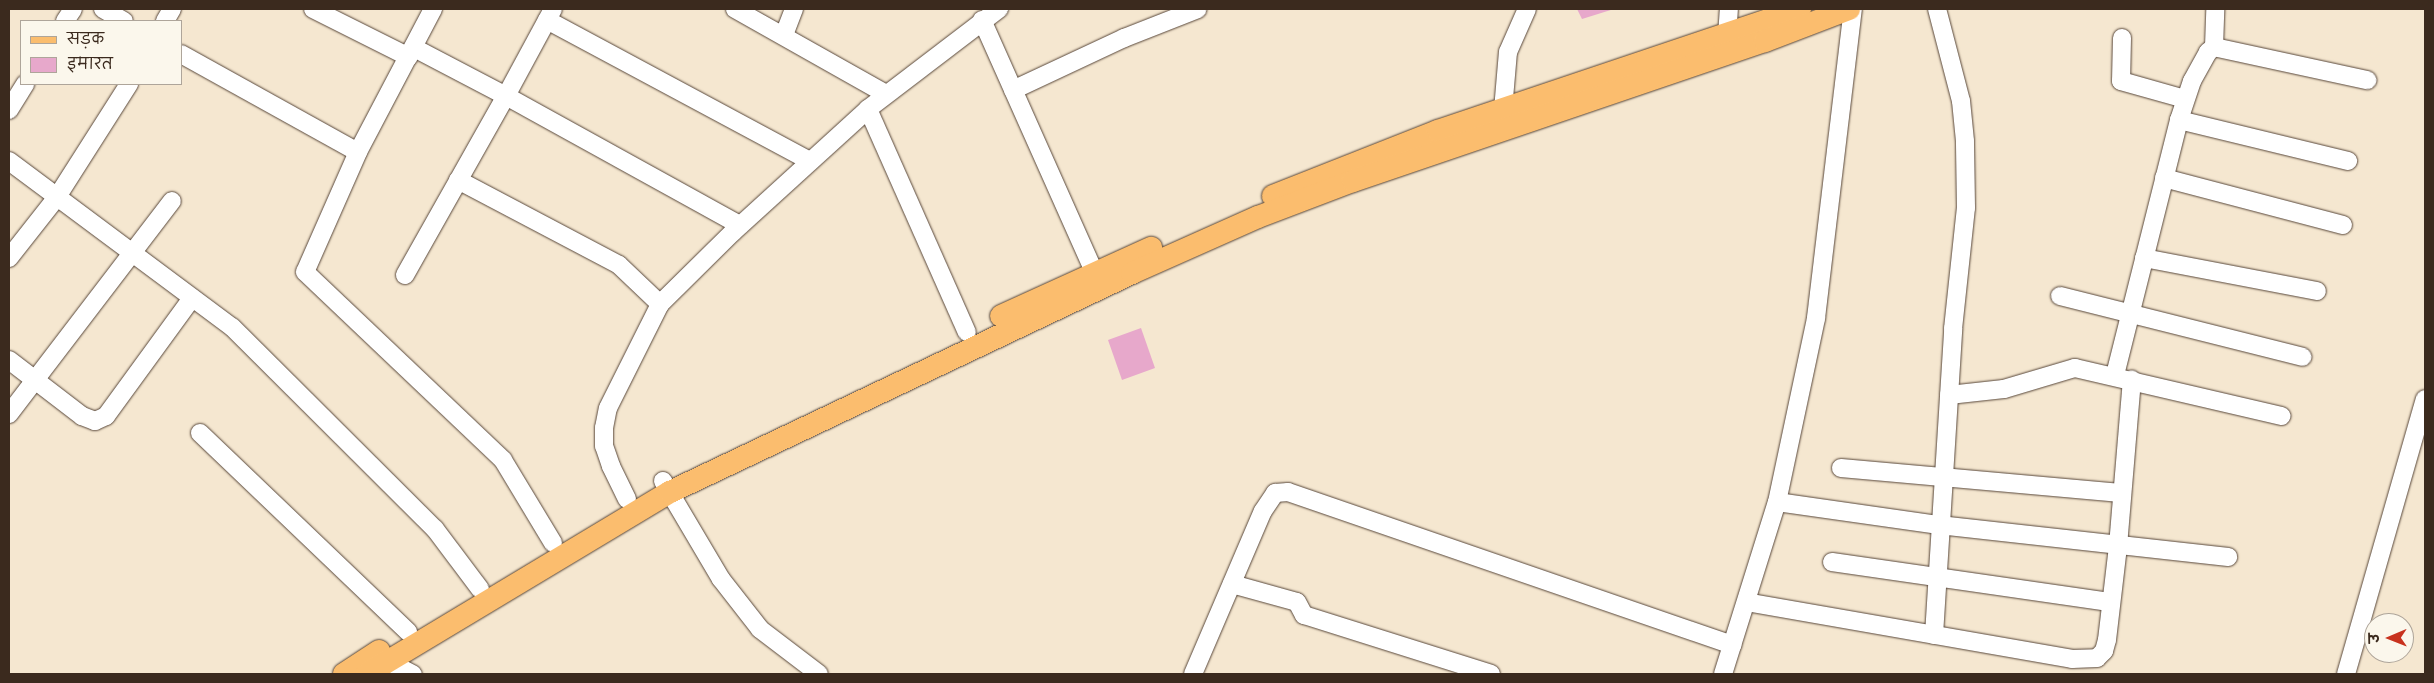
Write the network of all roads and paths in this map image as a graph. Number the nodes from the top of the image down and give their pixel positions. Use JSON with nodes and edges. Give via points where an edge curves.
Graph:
{"nodes":[{"id":1,"x":73,"y":9,"type":"edge"},
{"id":2,"x":104,"y":9,"type":"edge"},
{"id":3,"x":172,"y":9,"type":"edge"},
{"id":4,"x":313,"y":9,"type":"edge"},
{"id":5,"x":433,"y":9,"type":"edge"},
{"id":6,"x":735,"y":9,"type":"edge"},
{"id":7,"x":794,"y":9,"type":"edge"},
{"id":8,"x":999,"y":9,"type":"edge"},
{"id":9,"x":1198,"y":9,"type":"edge"},
{"id":10,"x":1527,"y":9,"type":"edge"},
{"id":11,"x":1729,"y":9,"type":"edge"},
{"id":12,"x":1800,"y":9,"type":"edge"},
{"id":13,"x":1848,"y":9,"type":"edge"},
{"id":14,"x":1853,"y":9,"type":"edge"},
{"id":15,"x":1937,"y":9,"type":"edge"},
{"id":16,"x":2215,"y":9,"type":"edge"},
{"id":17,"x":550,"y":14,"type":"edge"},
{"id":18,"x":66,"y":20,"type":"edge"},
{"id":19,"x":122,"y":20,"type":"edge"},
{"id":20,"x":166,"y":20,"type":"edge"},
{"id":21,"x":982,"y":20,"type":"junction"},
{"id":22,"x":784,"y":35,"type":"junction"},
{"id":23,"x":1727,"y":36,"type":"junction"},
{"id":24,"x":2122,"y":38,"type":"dead end"},
{"id":25,"x":2214,"y":48,"type":"junction"},
{"id":26,"x":412,"y":53,"type":"junction"},
{"id":27,"x":182,"y":55,"type":"edge"},
{"id":28,"x":2367,"y":80,"type":"dead end"},
{"id":29,"x":25,"y":85,"type":"edge"},
{"id":30,"x":128,"y":85,"type":"edge"},
{"id":31,"x":1013,"y":90,"type":"junction"},
{"id":32,"x":886,"y":94,"type":"junction"},
{"id":33,"x":506,"y":96,"type":"junction"},
{"id":34,"x":2185,"y":99,"type":"junction"},
{"id":35,"x":868,"y":109,"type":"junction"},
{"id":36,"x":9,"y":110,"type":"edge"},
{"id":37,"x":1504,"y":110,"type":"junction"},
{"id":38,"x":2179,"y":120,"type":"junction"},
{"id":39,"x":358,"y":152,"type":"junction"},
{"id":40,"x":9,"y":161,"type":"edge"},
{"id":41,"x":810,"y":161,"type":"junction"},
{"id":42,"x":2348,"y":161,"type":"dead end"},
{"id":43,"x":2164,"y":178,"type":"junction"},
{"id":44,"x":458,"y":180,"type":"junction"},
{"id":45,"x":57,"y":197,"type":"junction"},
{"id":46,"x":172,"y":201,"type":"dead end"},
{"id":47,"x":2343,"y":224,"type":"dead end"},
{"id":48,"x":740,"y":225,"type":"junction"},
{"id":49,"x":132,"y":252,"type":"junction"},
{"id":50,"x":9,"y":258,"type":"edge"},
{"id":51,"x":2144,"y":258,"type":"junction"},
{"id":52,"x":1094,"y":272,"type":"junction"},
{"id":53,"x":405,"y":274,"type":"dead end"},
{"id":54,"x":2317,"y":291,"type":"dead end"},
{"id":55,"x":2060,"y":296,"type":"dead end"},
{"id":56,"x":192,"y":298,"type":"junction"},
{"id":57,"x":660,"y":304,"type":"junction"},
{"id":58,"x":2130,"y":315,"type":"junction"},
{"id":59,"x":967,"y":332,"type":"junction"},
{"id":60,"x":2302,"y":357,"type":"dead end"},
{"id":61,"x":9,"y":360,"type":"edge"},
{"id":62,"x":2114,"y":376,"type":"junction"},
{"id":63,"x":2132,"y":380,"type":"junction"},
{"id":64,"x":36,"y":382,"type":"junction"},
{"id":65,"x":1949,"y":395,"type":"junction"},
{"id":66,"x":2425,"y":399,"type":"edge"},
{"id":67,"x":9,"y":414,"type":"edge"},
{"id":68,"x":2282,"y":416,"type":"dead end"},
{"id":69,"x":200,"y":433,"type":"dead end"},
{"id":70,"x":1841,"y":468,"type":"dead end"},
{"id":71,"x":1944,"y":478,"type":"junction"},
{"id":72,"x":666,"y":486,"type":"junction"},
{"id":73,"x":2121,"y":493,"type":"junction"},
{"id":74,"x":627,"y":500,"type":"junction"},
{"id":75,"x":1777,"y":502,"type":"junction"},
{"id":76,"x":1938,"y":524,"type":"junction"},
{"id":77,"x":553,"y":544,"type":"junction"},
{"id":78,"x":2118,"y":546,"type":"junction"},
{"id":79,"x":2228,"y":557,"type":"dead end"},
{"id":80,"x":1832,"y":562,"type":"dead end"},
{"id":81,"x":1937,"y":575,"type":"junction"},
{"id":82,"x":1232,"y":584,"type":"junction"},
{"id":83,"x":480,"y":589,"type":"junction"},
{"id":84,"x":1746,"y":602,"type":"junction"},
{"id":85,"x":2111,"y":602,"type":"junction"},
{"id":86,"x":408,"y":632,"type":"junction"},
{"id":87,"x":1934,"y":635,"type":"junction"},
{"id":88,"x":1732,"y":645,"type":"junction"},
{"id":89,"x":386,"y":661,"type":"junction"},
{"id":90,"x":344,"y":674,"type":"edge"},
{"id":91,"x":368,"y":674,"type":"edge"},
{"id":92,"x":413,"y":674,"type":"edge"},
{"id":93,"x":819,"y":674,"type":"edge"},
{"id":94,"x":1194,"y":674,"type":"edge"},
{"id":95,"x":1491,"y":674,"type":"edge"},
{"id":96,"x":1723,"y":674,"type":"edge"},
{"id":97,"x":2346,"y":674,"type":"edge"}],
"edges":[{"from":1,"to":18,"type":"street"},
{"from":2,"to":19,"type":"street"},
{"from":3,"to":20,"type":"street"},
{"from":4,"to":26,"type":"street"},
{"from":5,"to":26,"type":"street"},
{"from":6,"to":22,"type":"street"},
{"from":7,"to":22,"type":"street"},
{"from":8,"to":21,"type":"street"},
{"from":9,"to":31,"type":"street","via":[[1124,38]]},
{"from":10,"to":37,"type":"street","via":[[1508,52]]},
{"from":11,"to":23,"type":"street"},
{"from":12,"to":23,"type":"main road"},
{"from":13,"to":72,"type":"main road","via":[[1258,217]]},
{"from":14,"to":75,"type":"street","via":[[1816,318]]},
{"from":15,"to":65,"type":"street","via":[[1961,101],[1965,141],[1966,208]]},
{"from":16,"to":25,"type":"street"},
{"from":17,"to":33,"type":"street"},
{"from":17,"to":41,"type":"street"},
{"from":21,"to":31,"type":"street"},
{"from":21,"to":32,"type":"street"},
{"from":22,"to":32,"type":"street"},
{"from":23,"to":37,"type":"main road"},
{"from":24,"to":34,"type":"street","via":[[2121,81]]},
{"from":25,"to":28,"type":"street"},
{"from":25,"to":34,"type":"street","via":[[2199,67]]},
{"from":26,"to":33,"type":"street"},
{"from":26,"to":39,"type":"street"},
{"from":27,"to":39,"type":"street"},
{"from":29,"to":36,"type":"street"},
{"from":30,"to":45,"type":"street"},
{"from":31,"to":52,"type":"street"},
{"from":32,"to":35,"type":"street"},
{"from":33,"to":44,"type":"street"},
{"from":33,"to":48,"type":"street"},
{"from":34,"to":38,"type":"street"},
{"from":35,"to":41,"type":"street"},
{"from":35,"to":59,"type":"street"},
{"from":37,"to":52,"type":"main road","via":[[1382,151]]},
{"from":38,"to":42,"type":"street"},
{"from":38,"to":43,"type":"street"},
{"from":39,"to":77,"type":"street","via":[[305,272],[430,388],[476,438],[503,460]]},
{"from":40,"to":45,"type":"street"},
{"from":41,"to":48,"type":"street"},
{"from":43,"to":47,"type":"street"},
{"from":43,"to":51,"type":"street"},
{"from":44,"to":53,"type":"street"},
{"from":44,"to":57,"type":"street","via":[[619,265]]},
{"from":45,"to":49,"type":"street"},
{"from":45,"to":50,"type":"street"},
{"from":46,"to":49,"type":"street"},
{"from":48,"to":57,"type":"street"},
{"from":49,"to":56,"type":"street"},
{"from":49,"to":64,"type":"street"},
{"from":51,"to":54,"type":"street"},
{"from":51,"to":58,"type":"street"},
{"from":52,"to":59,"type":"main road"},
{"from":55,"to":58,"type":"street"},
{"from":56,"to":64,"type":"street","via":[[106,416],[95,422]]},
{"from":56,"to":83,"type":"street","via":[[232,327],[435,529]]},
{"from":57,"to":74,"type":"street","via":[[608,408],[604,428],[606,452]]},
{"from":58,"to":60,"type":"street"},
{"from":58,"to":62,"type":"street"},
{"from":59,"to":72,"type":"main road"},
{"from":61,"to":64,"type":"street"},
{"from":62,"to":63,"type":"street"},
{"from":62,"to":65,"type":"street","via":[[2075,368],[2004,389]]},
{"from":63,"to":68,"type":"street"},
{"from":63,"to":73,"type":"street"},
{"from":64,"to":67,"type":"street"},
{"from":65,"to":71,"type":"street"},
{"from":66,"to":97,"type":"street"},
{"from":69,"to":86,"type":"street"},
{"from":70,"to":71,"type":"street"},
{"from":71,"to":73,"type":"street"},
{"from":71,"to":76,"type":"street"},
{"from":72,"to":74,"type":"main road"},
{"from":72,"to":89,"type":"main road"},
{"from":72,"to":93,"type":"street","via":[[722,579],[760,629]]},
{"from":73,"to":78,"type":"street"},
{"from":74,"to":77,"type":"main road"},
{"from":75,"to":76,"type":"street"},
{"from":75,"to":84,"type":"street"},
{"from":76,"to":78,"type":"street"},
{"from":76,"to":81,"type":"street"},
{"from":77,"to":83,"type":"main road"},
{"from":78,"to":79,"type":"street"},
{"from":78,"to":85,"type":"street"},
{"from":80,"to":81,"type":"street"},
{"from":81,"to":85,"type":"street"},
{"from":81,"to":87,"type":"street"},
{"from":82,"to":88,"type":"street","via":[[1263,510],[1275,493],[1288,492]]},
{"from":82,"to":94,"type":"street"},
{"from":82,"to":95,"type":"street","via":[[1297,602],[1304,615]]},
{"from":83,"to":86,"type":"main road"},
{"from":84,"to":87,"type":"street"},
{"from":84,"to":88,"type":"street"},
{"from":85,"to":87,"type":"street","via":[[2104,651],[2097,658],[2072,659]]},
{"from":86,"to":90,"type":"main road"},
{"from":88,"to":96,"type":"street"},
{"from":89,"to":91,"type":"main road"},
{"from":89,"to":92,"type":"street"}]}
